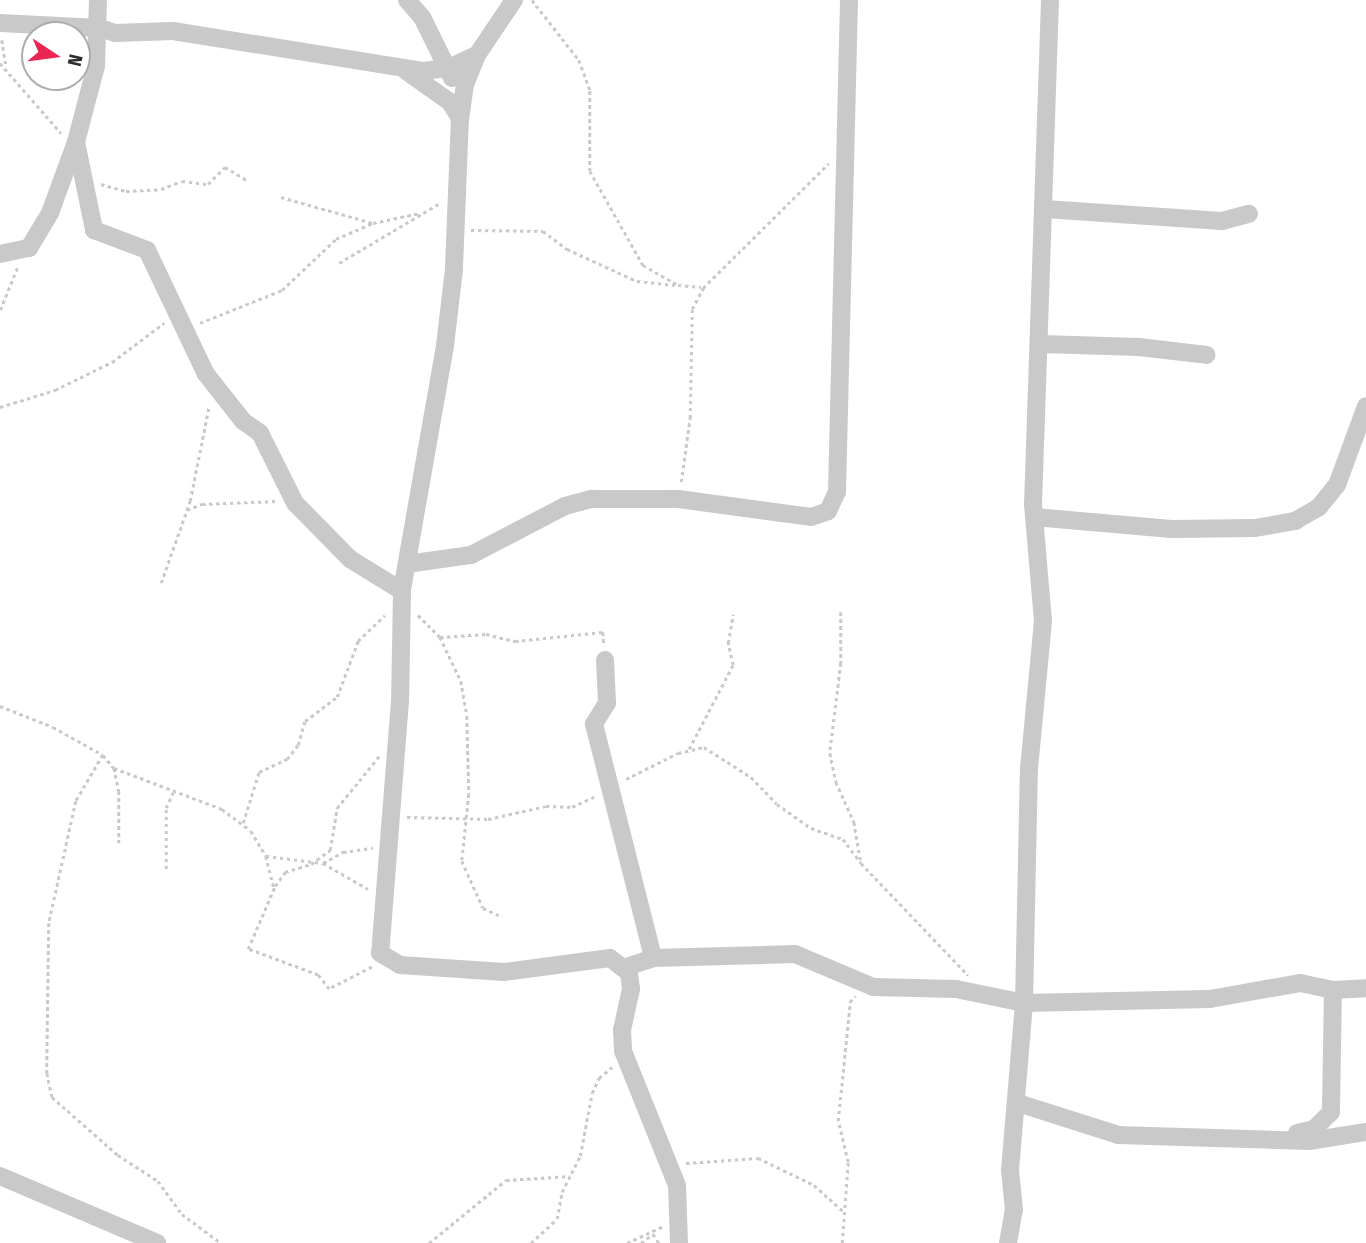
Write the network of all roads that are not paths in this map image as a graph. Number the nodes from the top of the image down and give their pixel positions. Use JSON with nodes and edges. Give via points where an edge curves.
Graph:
{"nodes":[{"id":1,"x":98,"y":0,"type":"edge"},
{"id":2,"x":407,"y":0,"type":"edge"},
{"id":3,"x":514,"y":0,"type":"edge"},
{"id":4,"x":849,"y":0,"type":"edge"},
{"id":5,"x":1050,"y":0,"type":"edge"},
{"id":6,"x":0,"y":23,"type":"edge"},
{"id":7,"x":100,"y":28,"type":"junction"},
{"id":8,"x":477,"y":55,"type":"junction"},
{"id":9,"x":400,"y":67,"type":"junction"},
{"id":10,"x":447,"y":68,"type":"junction"},
{"id":11,"x":463,"y":99,"type":"junction"},
{"id":12,"x":460,"y":118,"type":"junction"},
{"id":13,"x":76,"y":142,"type":"junction"},
{"id":14,"x":1045,"y":209,"type":"junction"},
{"id":15,"x":1249,"y":214,"type":"dead end"},
{"id":16,"x":0,"y":254,"type":"edge"},
{"id":17,"x":1041,"y":344,"type":"junction"},
{"id":18,"x":1207,"y":355,"type":"dead end"},
{"id":19,"x":1366,"y":407,"type":"edge"},
{"id":20,"x":1034,"y":517,"type":"junction"},
{"id":21,"x":407,"y":564,"type":"junction"},
{"id":22,"x":402,"y":591,"type":"junction"},
{"id":23,"x":605,"y":660,"type":"road end"},
{"id":24,"x":653,"y":958,"type":"junction"},
{"id":25,"x":623,"y":968,"type":"junction"},
{"id":26,"x":1366,"y":988,"type":"edge"},
{"id":27,"x":1333,"y":990,"type":"junction"},
{"id":28,"x":1024,"y":1003,"type":"junction"},
{"id":29,"x":1018,"y":1104,"type":"junction"},
{"id":30,"x":1366,"y":1132,"type":"edge"},
{"id":31,"x":1270,"y":1140,"type":"junction"},
{"id":32,"x":0,"y":1176,"type":"edge"},
{"id":33,"x":157,"y":1243,"type":"edge"},
{"id":34,"x":679,"y":1243,"type":"edge"},
{"id":35,"x":1008,"y":1243,"type":"edge"}],
"edges":[{"from":1,"to":7,"type":"street"},
{"from":2,"to":10,"type":"street","via":[[422,17]]},
{"from":3,"to":8,"type":"street"},
{"from":4,"to":21,"type":"street","via":[[833,502],[824,514],[811,517],[678,499],[592,499],[544,515],[471,555]]},
{"from":5,"to":14,"type":"street"},
{"from":6,"to":7,"type":"street"},
{"from":7,"to":9,"type":"street","via":[[115,33],[198,34]]},
{"from":7,"to":13,"type":"street","via":[[96,66]]},
{"from":8,"to":10,"type":"street"},
{"from":8,"to":11,"type":"street"},
{"from":9,"to":10,"type":"street"},
{"from":9,"to":12,"type":"street","via":[[450,102]]},
{"from":10,"to":11,"type":"street"},
{"from":11,"to":12,"type":"street"},
{"from":12,"to":21,"type":"street","via":[[456,231],[436,405]]},
{"from":13,"to":16,"type":"street","via":[[50,213],[29,248]]},
{"from":13,"to":22,"type":"street","via":[[94,230],[148,250],[176,314],[221,396],[260,433],[295,503],[350,559]]},
{"from":14,"to":15,"type":"street","via":[[1222,221]]},
{"from":14,"to":17,"type":"street"},
{"from":17,"to":18,"type":"street"},
{"from":17,"to":20,"type":"street"},
{"from":19,"to":20,"type":"street","via":[[1336,485],[1319,506],[1295,521],[1255,528],[1171,529]]},
{"from":20,"to":28,"type":"street","via":[[1043,621],[1029,769]]},
{"from":21,"to":22,"type":"street"},
{"from":22,"to":25,"type":"street","via":[[397,738],[377,940],[380,953],[388,960],[451,971],[504,972],[610,958]]},
{"from":23,"to":24,"type":"street","via":[[607,703],[594,724]]},
{"from":24,"to":25,"type":"street"},
{"from":24,"to":28,"type":"street","via":[[795,954],[863,985],[984,994]]},
{"from":25,"to":34,"type":"street","via":[[628,967],[631,989],[622,1030],[625,1055],[671,1167]]},
{"from":26,"to":27,"type":"street"},
{"from":27,"to":28,"type":"street","via":[[1300,983],[1198,1000]]},
{"from":27,"to":31,"type":"street","via":[[1331,1112],[1314,1129]]},
{"from":28,"to":29,"type":"street"},
{"from":29,"to":31,"type":"street","via":[[1118,1135]]},
{"from":29,"to":35,"type":"street","via":[[1010,1170],[1014,1210]]},
{"from":30,"to":31,"type":"street"},
{"from":32,"to":33,"type":"street"}]}
